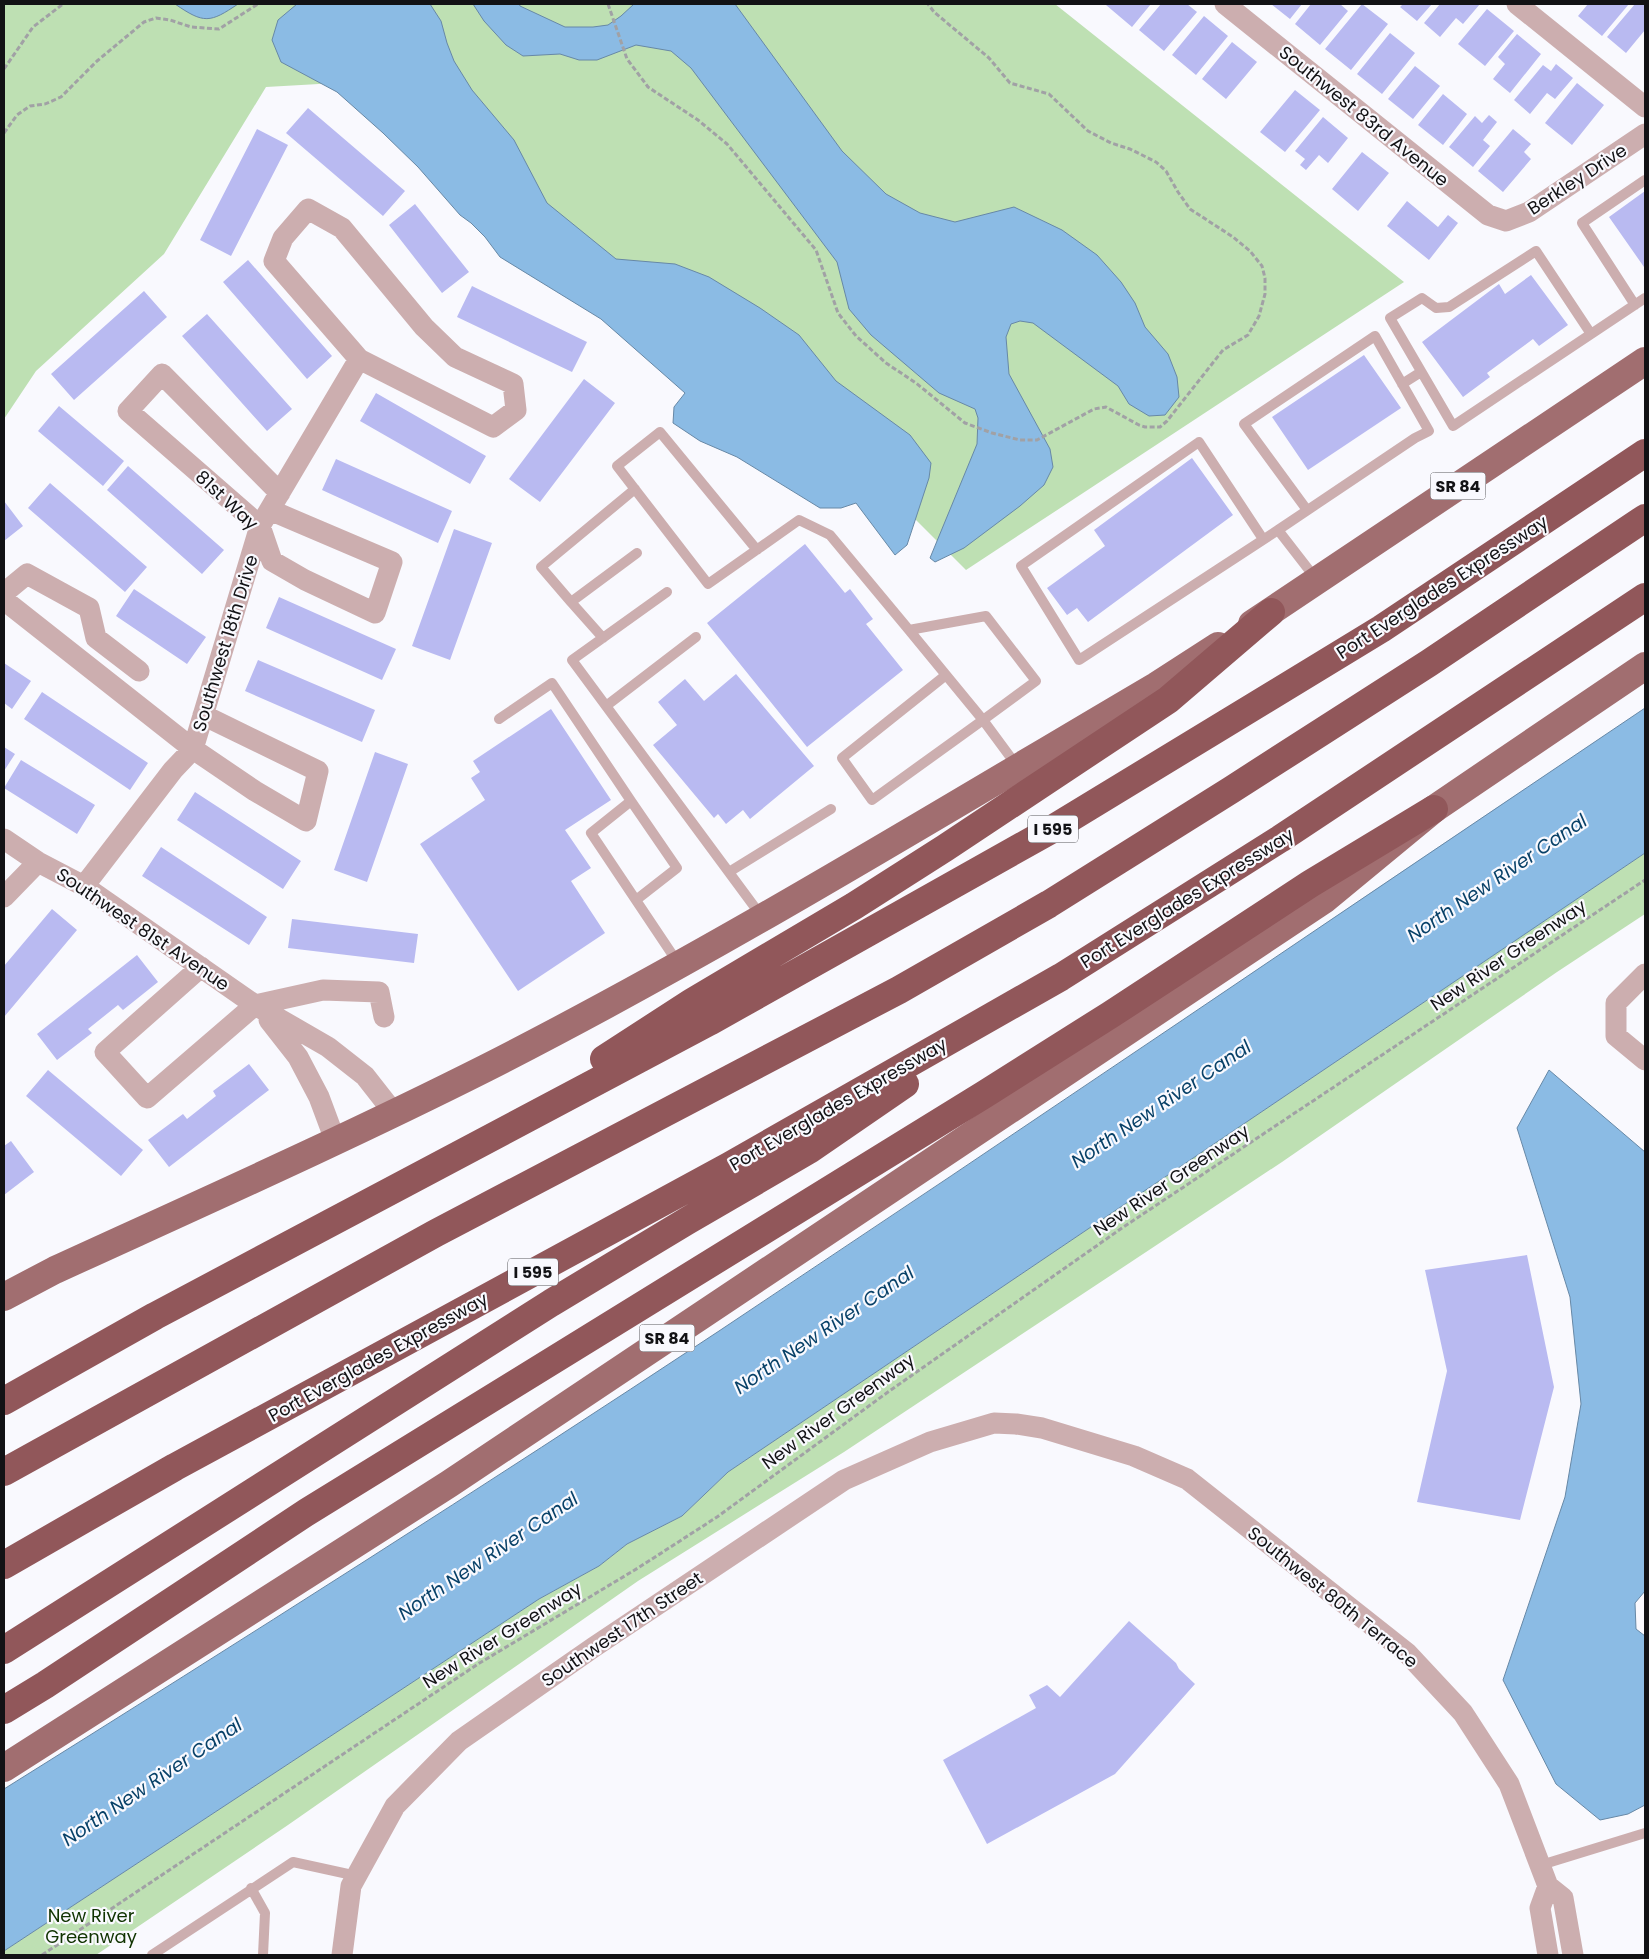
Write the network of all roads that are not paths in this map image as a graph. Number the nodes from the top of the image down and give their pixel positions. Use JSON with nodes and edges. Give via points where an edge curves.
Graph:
{"nodes":[{"id":1,"x":1224,"y":4,"type":"edge"},
{"id":2,"x":1516,"y":4,"type":"edge"},
{"id":3,"x":1645,"y":107,"type":"edge"},
{"id":4,"x":1645,"y":134,"type":"edge"},
{"id":5,"x":1645,"y":180,"type":"edge"},
{"id":6,"x":1506,"y":221,"type":"joint"},
{"id":7,"x":1645,"y":299,"type":"edge"},
{"id":8,"x":1635,"y":305,"type":"junction"},
{"id":9,"x":1591,"y":334,"type":"junction"},
{"id":10,"x":359,"y":359,"type":"junction"},
{"id":11,"x":1645,"y":361,"type":"edge"},
{"id":12,"x":1421,"y":372,"type":"junction"},
{"id":13,"x":1402,"y":384,"type":"junction"},
{"id":14,"x":1645,"y":453,"type":"edge"},
{"id":15,"x":635,"y":489,"type":"junction"},
{"id":16,"x":270,"y":510,"type":"junction"},
{"id":17,"x":1307,"y":510,"type":"junction"},
{"id":18,"x":1645,"y":518,"type":"edge"},
{"id":19,"x":1278,"y":530,"type":"junction"},
{"id":20,"x":1263,"y":539,"type":"junction"},
{"id":21,"x":757,"y":550,"type":"junction"},
{"id":22,"x":637,"y":553,"type":"dead end"},
{"id":23,"x":1317,"y":582,"type":"junction"},
{"id":24,"x":667,"y":592,"type":"dead end"},
{"id":25,"x":4,"y":593,"type":"edge"},
{"id":26,"x":1645,"y":597,"type":"edge"},
{"id":27,"x":4,"y":600,"type":"edge"},
{"id":28,"x":571,"y":602,"type":"junction"},
{"id":29,"x":1271,"y":612,"type":"junction"},
{"id":30,"x":908,"y":630,"type":"junction"},
{"id":31,"x":696,"y":637,"type":"dead end"},
{"id":32,"x":603,"y":638,"type":"junction"},
{"id":33,"x":1645,"y":666,"type":"edge"},
{"id":34,"x":139,"y":671,"type":"dead end"},
{"id":35,"x":946,"y":675,"type":"junction"},
{"id":36,"x":606,"y":706,"type":"junction"},
{"id":37,"x":203,"y":715,"type":"junction"},
{"id":38,"x":499,"y":719,"type":"dead end"},
{"id":39,"x":984,"y":720,"type":"junction"},
{"id":40,"x":193,"y":749,"type":"junction"},
{"id":41,"x":1018,"y":767,"type":"junction"},
{"id":42,"x":631,"y":801,"type":"junction"},
{"id":43,"x":831,"y":809,"type":"dead end"},
{"id":44,"x":1434,"y":810,"type":"junction"},
{"id":45,"x":4,"y":839,"type":"edge"},
{"id":46,"x":38,"y":862,"type":"junction"},
{"id":47,"x":729,"y":872,"type":"junction"},
{"id":48,"x":84,"y":886,"type":"junction"},
{"id":49,"x":4,"y":896,"type":"edge"},
{"id":50,"x":636,"y":900,"type":"junction"},
{"id":51,"x":762,"y":918,"type":"junction"},
{"id":52,"x":678,"y":964,"type":"junction"},
{"id":53,"x":201,"y":967,"type":"junction"},
{"id":54,"x":1645,"y":974,"type":"edge"},
{"id":55,"x":1061,"y":978,"type":"junction"},
{"id":56,"x":255,"y":1005,"type":"junction"},
{"id":57,"x":384,"y":1017,"type":"dead end"},
{"id":58,"x":1645,"y":1060,"type":"edge"},
{"id":59,"x":394,"y":1113,"type":"junction"},
{"id":60,"x":335,"y":1140,"type":"junction"},
{"id":61,"x":436,"y":1166,"type":"junction"},
{"id":62,"x":4,"y":1298,"type":"edge"},
{"id":63,"x":4,"y":1401,"type":"edge"},
{"id":64,"x":1016,"y":1424,"type":"joint"},
{"id":65,"x":4,"y":1472,"type":"edge"},
{"id":66,"x":4,"y":1564,"type":"edge"},
{"id":67,"x":4,"y":1650,"type":"edge"},
{"id":68,"x":4,"y":1710,"type":"edge"},
{"id":69,"x":4,"y":1768,"type":"edge"},
{"id":70,"x":1645,"y":1833,"type":"edge"},
{"id":71,"x":1541,"y":1865,"type":"junction"},
{"id":72,"x":357,"y":1876,"type":"junction"},
{"id":73,"x":1548,"y":1886,"type":"junction"},
{"id":74,"x":251,"y":1888,"type":"junction"},
{"id":75,"x":152,"y":1955,"type":"edge"},
{"id":76,"x":263,"y":1955,"type":"edge"},
{"id":77,"x":342,"y":1955,"type":"edge"},
{"id":78,"x":1548,"y":1955,"type":"edge"},
{"id":79,"x":1574,"y":1955,"type":"edge"}],
"edges":[{"from":1,"to":6,"type":"street","name":"Southwest 83rd Avenue","via":[[1488,215]]},
{"from":2,"to":3,"type":"street"},
{"from":4,"to":6,"type":"street","name":"Berkley Drive","via":[[1529,212]]},
{"from":5,"to":8,"type":"lane","via":[[1582,223]]},
{"from":7,"to":8,"type":"lane"},
{"from":8,"to":9,"type":"lane"},
{"from":9,"to":12,"type":"lane","via":[[1453,426]]},
{"from":9,"to":12,"type":"lane","via":[[1536,251],[1449,306],[1436,308],[1422,298],[1390,318]]},
{"from":10,"to":10,"type":"street","via":[[274,261],[282,238],[308,209],[342,228],[424,327],[456,357],[513,384],[516,410],[493,427]]},
{"from":10,"to":16,"type":"street","name":"Southwest 18th Drive"},
{"from":11,"to":23,"type":"main road","number":"SR 84"},
{"from":12,"to":13,"type":"lane"},
{"from":13,"to":17,"type":"lane","via":[[1429,431]]},
{"from":13,"to":17,"type":"lane","via":[[1375,336],[1244,424]]},
{"from":14,"to":61,"type":"highway","name":"Port Everglades Expressway","number":"I 595","via":[[1382,630],[1049,831],[708,1022]]},
{"from":15,"to":21,"type":"lane","via":[[708,584]]},
{"from":15,"to":21,"type":"lane","via":[[617,466],[660,432]]},
{"from":15,"to":28,"type":"lane","via":[[541,568]]},
{"from":16,"to":16,"type":"street","name":"81st Way","via":[[392,562],[375,613],[272,562]]},
{"from":16,"to":16,"type":"street","name":"81st Way","via":[[128,411],[162,374]]},
{"from":16,"to":37,"type":"street","name":"Southwest 18th Drive"},
{"from":17,"to":19,"type":"lane"},
{"from":18,"to":65,"type":"highway","via":[[1404,679],[1049,904],[899,990],[436,1233]]},
{"from":19,"to":20,"type":"lane"},
{"from":19,"to":23,"type":"lane"},
{"from":20,"to":20,"type":"lane","via":[[1079,660],[1020,566],[1199,442]]},
{"from":21,"to":30,"type":"lane","via":[[800,520],[830,535]]},
{"from":22,"to":28,"type":"lane"},
{"from":23,"to":29,"type":"main road","number":"SR 84"},
{"from":24,"to":32,"type":"lane"},
{"from":25,"to":34,"type":"street","via":[[27,574],[89,608],[96,638]]},
{"from":26,"to":55,"type":"highway","name":"Port Everglades Expressway","number":"I 595","via":[[1287,835]]},
{"from":27,"to":40,"type":"street"},
{"from":28,"to":32,"type":"lane"},
{"from":29,"to":41,"type":"main road","number":"SR 84","via":[[1156,686]]},
{"from":29,"to":61,"type":"highway","via":[[1168,700],[945,848],[692,1002]]},
{"from":30,"to":35,"type":"lane"},
{"from":30,"to":39,"type":"lane","via":[[986,616],[1036,681]]},
{"from":31,"to":36,"type":"lane"},
{"from":32,"to":36,"type":"lane","via":[[572,660]]},
{"from":33,"to":44,"type":"main road","number":"SR 84"},
{"from":35,"to":39,"type":"lane"},
{"from":35,"to":39,"type":"lane","via":[[842,758],[872,800]]},
{"from":36,"to":47,"type":"lane"},
{"from":37,"to":40,"type":"street","name":"Southwest 18th Drive"},
{"from":37,"to":40,"type":"street","via":[[318,772],[306,821]]},
{"from":38,"to":42,"type":"lane","via":[[552,683]]},
{"from":39,"to":41,"type":"lane"},
{"from":40,"to":48,"type":"street","name":"Southwest 18th Drive","via":[[173,770]]},
{"from":41,"to":51,"type":"main road","number":"SR 84"},
{"from":42,"to":50,"type":"lane","via":[[591,834]]},
{"from":42,"to":50,"type":"lane","via":[[677,868]]},
{"from":43,"to":47,"type":"lane"},
{"from":44,"to":68,"type":"highway","via":[[1310,884],[986,1094],[307,1512]]},
{"from":44,"to":69,"type":"main road","number":"SR 84","via":[[1325,899],[449,1484]]},
{"from":45,"to":46,"type":"street","name":"Southwest 81st Avenue"},
{"from":46,"to":48,"type":"street","name":"Southwest 81st Avenue"},
{"from":46,"to":49,"type":"street"},
{"from":47,"to":51,"type":"lane"},
{"from":48,"to":53,"type":"street","name":"Southwest 81st Avenue"},
{"from":50,"to":52,"type":"lane"},
{"from":51,"to":52,"type":"main road","number":"SR 84"},
{"from":52,"to":59,"type":"main road","number":"SR 84"},
{"from":53,"to":56,"type":"street","name":"Southwest 81st Avenue"},
{"from":53,"to":56,"type":"street","via":[[105,1052],[147,1098]]},
{"from":54,"to":58,"type":"street","via":[[1616,1004],[1616,1036]]},
{"from":55,"to":66,"type":"highway","name":"Port Everglades Expressway","number":"I 595","via":[[729,1166],[184,1462]]},
{"from":55,"to":67,"type":"highway","via":[[809,1150],[551,1303]]},
{"from":56,"to":57,"type":"street","via":[[323,990],[379,992]]},
{"from":56,"to":59,"type":"street","name":"Southwest 81st Avenue","via":[[328,1047],[365,1076]]},
{"from":56,"to":60,"type":"street","name":"Southwest 81st Avenue","via":[[298,1057],[319,1097]]},
{"from":59,"to":60,"type":"main road","number":"SR 84"},
{"from":60,"to":62,"type":"main road","number":"SR 84","via":[[55,1270]]},
{"from":61,"to":63,"type":"highway","name":"Port Everglades Expressway","number":"I 595","via":[[155,1316]]},
{"from":64,"to":71,"type":"street","name":"Southwest 80th Terrace","via":[[1042,1428],[1134,1456],[1188,1479],[1406,1653],[1463,1713],[1509,1784]]},
{"from":64,"to":72,"type":"street","name":"Southwest 17th Street","via":[[994,1423],[930,1442],[844,1480],[594,1647],[459,1741],[395,1806]]},
{"from":70,"to":71,"type":"lane"},
{"from":71,"to":73,"type":"street","name":"Southwest 80th Terrace"},
{"from":72,"to":74,"type":"lane","via":[[294,1862]]},
{"from":72,"to":77,"type":"street","name":"Southwest 17th Street","via":[[351,1886]]},
{"from":73,"to":78,"type":"street","via":[[1540,1908]]},
{"from":73,"to":79,"type":"street","name":"Southwest 80th Terrace","via":[[1562,1898]]},
{"from":74,"to":75,"type":"lane"},
{"from":74,"to":76,"type":"lane","via":[[265,1913]]}]}
